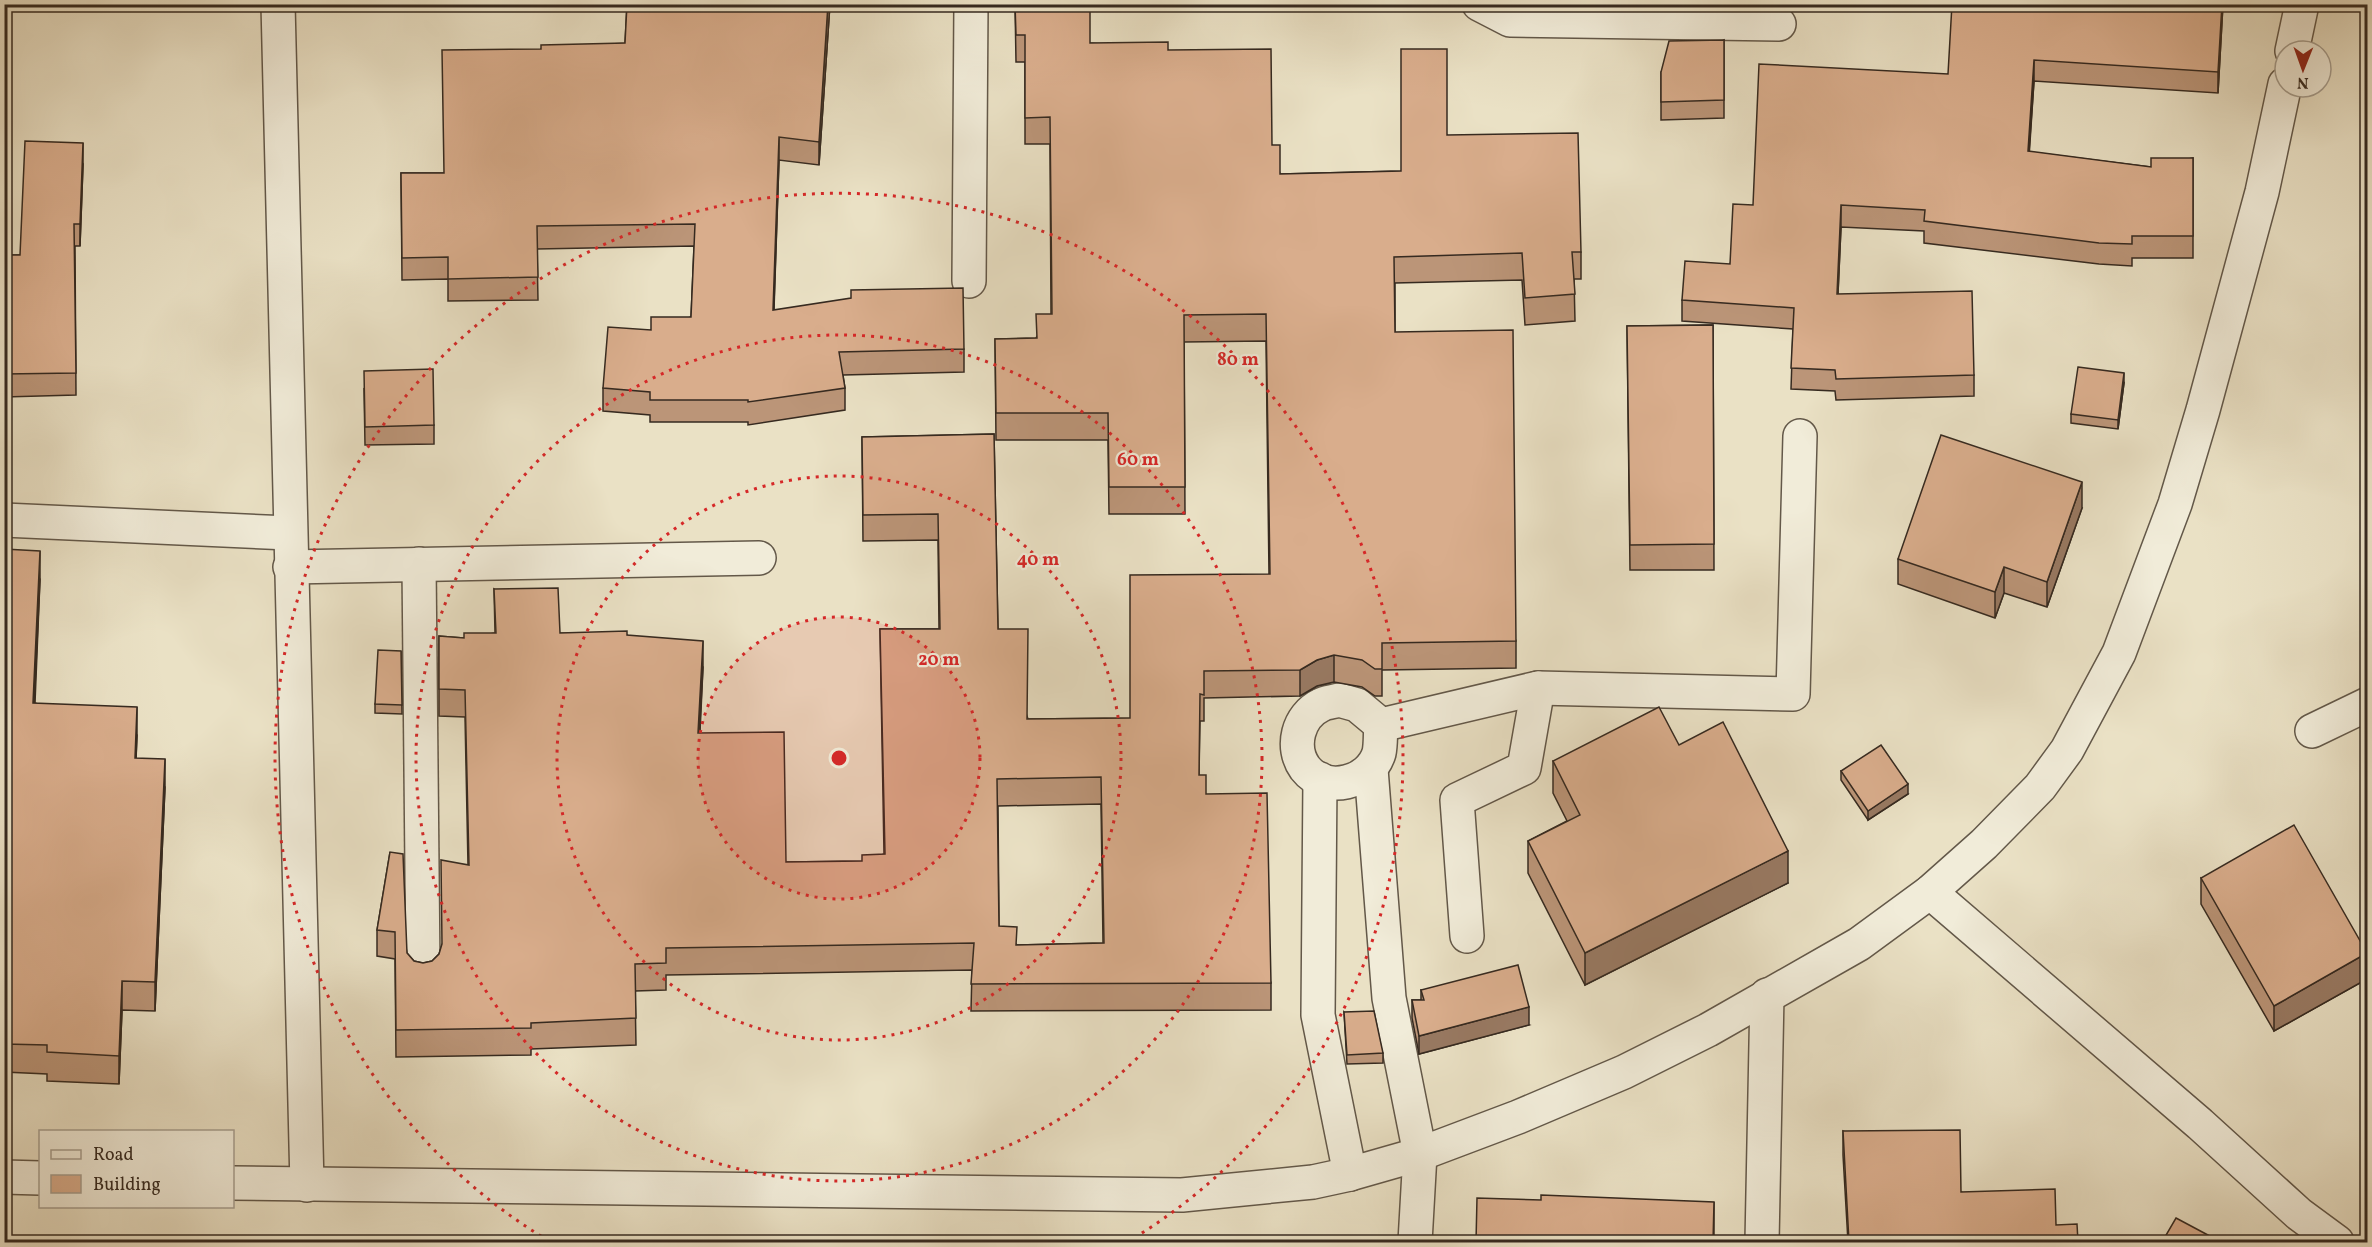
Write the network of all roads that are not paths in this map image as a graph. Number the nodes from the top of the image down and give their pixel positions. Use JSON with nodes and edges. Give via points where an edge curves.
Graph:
{"nodes":[{"id":1,"x":278,"y":4,"type":"edge"},
{"id":2,"x":971,"y":4,"type":"edge"},
{"id":3,"x":1479,"y":4,"type":"edge"},
{"id":4,"x":2302,"y":4,"type":"edge"},
{"id":5,"x":1779,"y":24,"type":"dead end"},
{"id":6,"x":2295,"y":39,"type":"edge"},
{"id":7,"x":2282,"y":99,"type":"edge"},
{"id":8,"x":969,"y":281,"type":"dead end"},
{"id":9,"x":1800,"y":436,"type":"dead end"},
{"id":10,"x":4,"y":520,"type":"edge"},
{"id":11,"x":290,"y":533,"type":"junction"},
{"id":12,"x":759,"y":558,"type":"dead end"},
{"id":13,"x":419,"y":564,"type":"junction"},
{"id":14,"x":290,"y":567,"type":"junction"},
{"id":15,"x":1538,"y":688,"type":"junction"},
{"id":16,"x":2367,"y":704,"type":"edge"},
{"id":17,"x":1381,"y":725,"type":"junction"},
{"id":18,"x":2313,"y":731,"type":"dead end"},
{"id":19,"x":1371,"y":769,"type":"junction"},
{"id":20,"x":1320,"y":779,"type":"junction"},
{"id":21,"x":1930,"y":892,"type":"junction"},
{"id":22,"x":1467,"y":936,"type":"dead end"},
{"id":23,"x":423,"y":971,"type":"edge"},
{"id":24,"x":1767,"y":995,"type":"junction"},
{"id":25,"x":1420,"y":1154,"type":"junction"},
{"id":26,"x":1350,"y":1174,"type":"junction"},
{"id":27,"x":4,"y":1177,"type":"edge"},
{"id":28,"x":39,"y":1178,"type":"edge"},
{"id":29,"x":234,"y":1183,"type":"edge"},
{"id":30,"x":307,"y":1185,"type":"junction"},
{"id":31,"x":1415,"y":1242,"type":"edge"},
{"id":32,"x":1762,"y":1242,"type":"edge"},
{"id":33,"x":2337,"y":1242,"type":"edge"}],
"edges":[{"from":1,"to":11,"type":"street"},
{"from":2,"to":8,"type":"street"},
{"from":3,"to":5,"type":"street","via":[[1510,20]]},
{"from":4,"to":6,"type":"street"},
{"from":7,"to":21,"type":"street","via":[[2262,192],[2204,410],[2175,504],[2119,653],[2067,750],[2040,787]]},
{"from":9,"to":15,"type":"street","via":[[1793,694]]},
{"from":10,"to":11,"type":"street"},
{"from":11,"to":14,"type":"street"},
{"from":12,"to":13,"type":"street"},
{"from":13,"to":14,"type":"street"},
{"from":13,"to":23,"type":"street"},
{"from":14,"to":30,"type":"street"},
{"from":15,"to":17,"type":"street"},
{"from":15,"to":22,"type":"street","via":[[1524,768],[1457,800]]},
{"from":16,"to":18,"type":"street"},
{"from":17,"to":19,"type":"street","via":[[1379,752]]},
{"from":17,"to":20,"type":"street","via":[[1357,705],[1338,700],[1321,705],[1306,716],[1298,733],[1298,752],[1306,768]]},
{"from":19,"to":20,"type":"street","via":[[1356,780],[1339,784]]},
{"from":19,"to":25,"type":"street","via":[[1389,998]]},
{"from":20,"to":26,"type":"street","via":[[1318,1015]]},
{"from":21,"to":24,"type":"street","via":[[1860,944]]},
{"from":21,"to":33,"type":"street","via":[[2299,1214]]},
{"from":24,"to":25,"type":"street","via":[[1624,1072]]},
{"from":24,"to":32,"type":"street"},
{"from":25,"to":26,"type":"street"},
{"from":25,"to":31,"type":"street"},
{"from":26,"to":30,"type":"street","via":[[1313,1182],[1182,1195]]},
{"from":27,"to":28,"type":"street"},
{"from":29,"to":30,"type":"street"}]}
